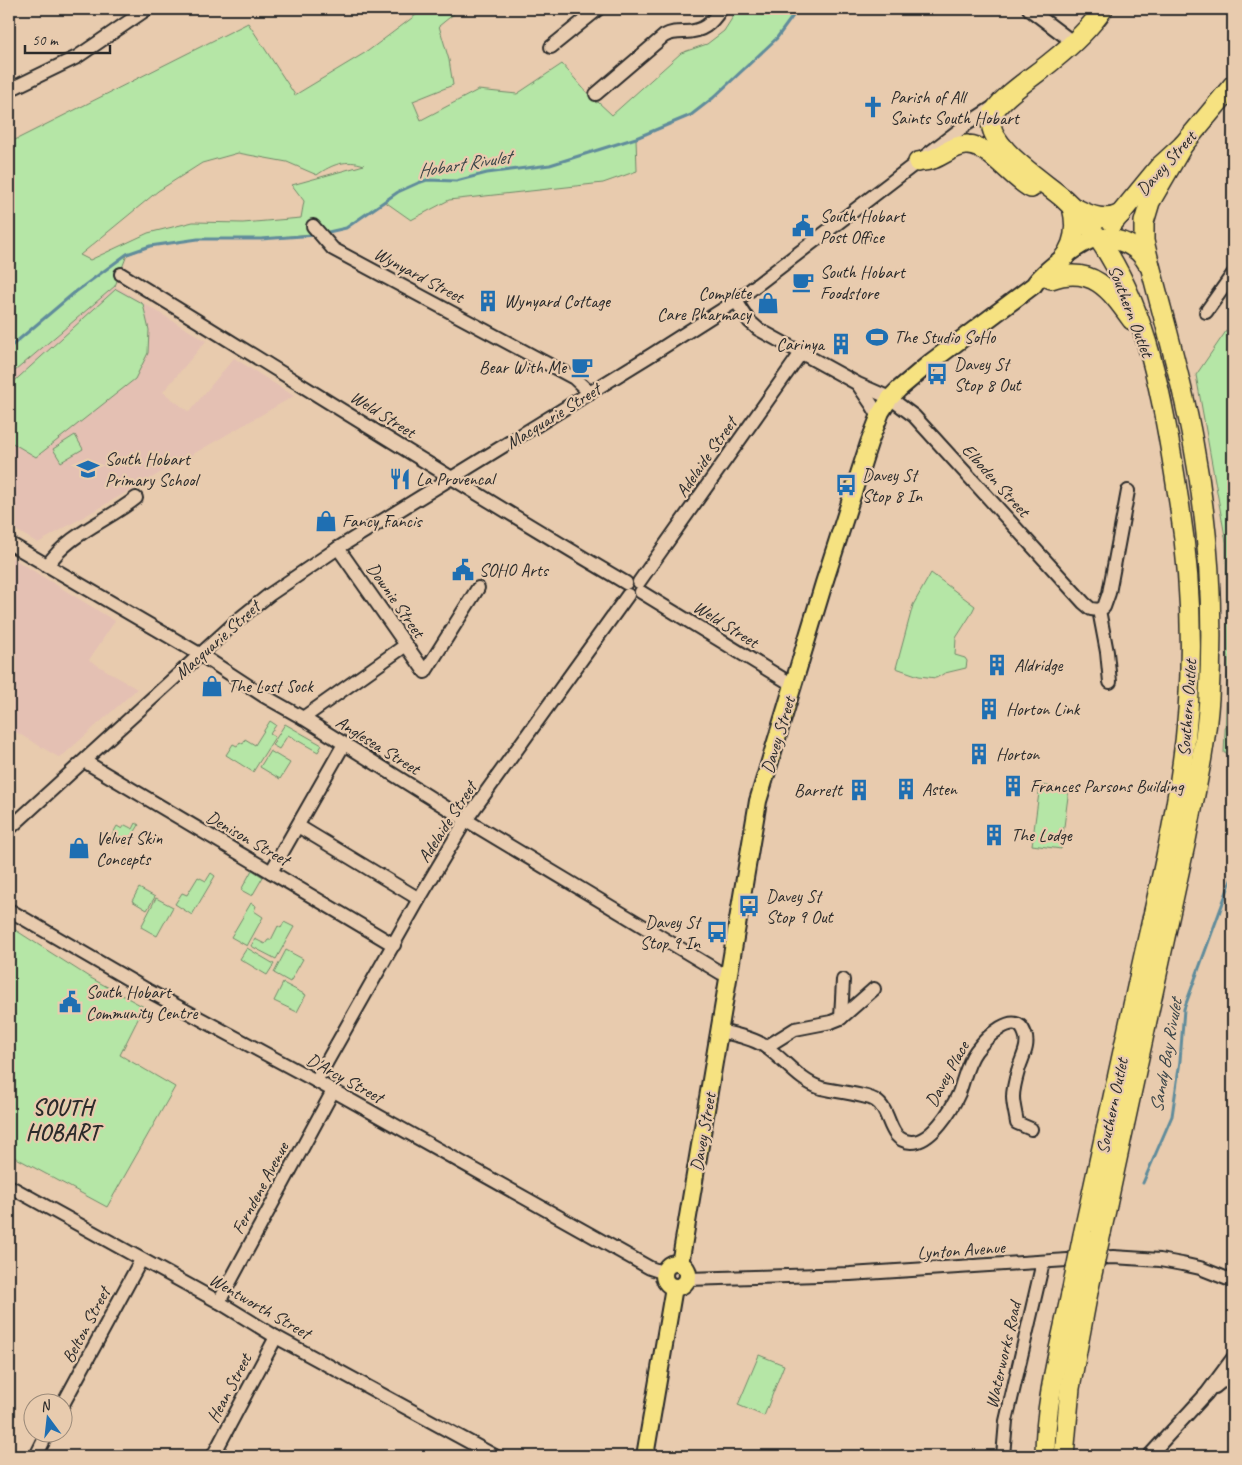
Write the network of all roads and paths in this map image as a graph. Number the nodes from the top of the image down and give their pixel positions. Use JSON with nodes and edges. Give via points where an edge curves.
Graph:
{"nodes":[{"id":1,"x":147,"y":9,"type":"edge"},
{"id":2,"x":598,"y":9,"type":"edge"},
{"id":3,"x":721,"y":9,"type":"edge"},
{"id":4,"x":1030,"y":9,"type":"edge"},
{"id":5,"x":1103,"y":9,"type":"edge"},
{"id":6,"x":1074,"y":42,"type":"junction"},
{"id":7,"x":551,"y":47,"type":"dead end"},
{"id":8,"x":1233,"y":85,"type":"edge"},
{"id":9,"x":9,"y":90,"type":"edge"},
{"id":10,"x":596,"y":94,"type":"dead end"},
{"id":11,"x":1003,"y":100,"type":"junction"},
{"id":12,"x":1183,"y":145,"type":"junction"},
{"id":13,"x":918,"y":162,"type":"junction"},
{"id":14,"x":1072,"y":207,"type":"junction"},
{"id":15,"x":1121,"y":214,"type":"junction"},
{"id":16,"x":313,"y":226,"type":"dead end"},
{"id":17,"x":1097,"y":238,"type":"junction"},
{"id":18,"x":1062,"y":260,"type":"junction"},
{"id":19,"x":1151,"y":270,"type":"junction"},
{"id":20,"x":121,"y":274,"type":"dead end"},
{"id":21,"x":1233,"y":274,"type":"edge"},
{"id":22,"x":1042,"y":282,"type":"junction"},
{"id":23,"x":736,"y":301,"type":"junction"},
{"id":24,"x":1206,"y":312,"type":"dead end"},
{"id":25,"x":1146,"y":342,"type":"junction"},
{"id":26,"x":801,"y":353,"type":"junction"},
{"id":27,"x":858,"y":384,"type":"junction"},
{"id":28,"x":590,"y":393,"type":"junction"},
{"id":29,"x":890,"y":398,"type":"junction"},
{"id":30,"x":879,"y":417,"type":"junction"},
{"id":31,"x":452,"y":478,"type":"junction"},
{"id":32,"x":1128,"y":491,"type":"dead end"},
{"id":33,"x":136,"y":498,"type":"dead end"},
{"id":34,"x":9,"y":543,"type":"edge"},
{"id":35,"x":338,"y":548,"type":"junction"},
{"id":36,"x":47,"y":566,"type":"junction"},
{"id":37,"x":640,"y":587,"type":"junction"},
{"id":38,"x":478,"y":588,"type":"dead end"},
{"id":39,"x":627,"y":589,"type":"junction"},
{"id":40,"x":1099,"y":610,"type":"junction"},
{"id":41,"x":406,"y":645,"type":"junction"},
{"id":42,"x":201,"y":655,"type":"junction"},
{"id":43,"x":1110,"y":682,"type":"dead end"},
{"id":44,"x":793,"y":686,"type":"junction"},
{"id":45,"x":303,"y":718,"type":"junction"},
{"id":46,"x":344,"y":744,"type":"junction"},
{"id":47,"x":84,"y":761,"type":"junction"},
{"id":48,"x":466,"y":820,"type":"junction"},
{"id":49,"x":298,"y":826,"type":"junction"},
{"id":50,"x":9,"y":829,"type":"edge"},
{"id":51,"x":271,"y":872,"type":"junction"},
{"id":52,"x":419,"y":899,"type":"junction"},
{"id":53,"x":9,"y":910,"type":"edge"},
{"id":54,"x":394,"y":944,"type":"junction"},
{"id":55,"x":730,"y":974,"type":"junction"},
{"id":56,"x":843,"y":980,"type":"dead end"},
{"id":57,"x":874,"y":989,"type":"dead end"},
{"id":58,"x":841,"y":1018,"type":"junction"},
{"id":59,"x":720,"y":1030,"type":"junction"},
{"id":60,"x":766,"y":1047,"type":"junction"},
{"id":61,"x":316,"y":1081,"type":"junction"},
{"id":62,"x":333,"y":1091,"type":"junction"},
{"id":63,"x":1031,"y":1129,"type":"dead end"},
{"id":64,"x":9,"y":1186,"type":"edge"},
{"id":65,"x":1092,"y":1234,"type":"junction"},
{"id":66,"x":141,"y":1260,"type":"junction"},
{"id":67,"x":1043,"y":1262,"type":"junction"},
{"id":68,"x":677,"y":1276,"type":"junction"},
{"id":69,"x":1233,"y":1280,"type":"edge"},
{"id":70,"x":1079,"y":1293,"type":"junction"},
{"id":71,"x":219,"y":1302,"type":"junction"},
{"id":72,"x":276,"y":1336,"type":"junction"},
{"id":73,"x":1233,"y":1358,"type":"edge"},
{"id":74,"x":1233,"y":1378,"type":"edge"},
{"id":75,"x":70,"y":1392,"type":"edge"},
{"id":76,"x":1207,"y":1393,"type":"junction"},
{"id":77,"x":43,"y":1442,"type":"edge"},
{"id":78,"x":36,"y":1456,"type":"edge"},
{"id":79,"x":213,"y":1456,"type":"edge"},
{"id":80,"x":495,"y":1456,"type":"edge"},
{"id":81,"x":645,"y":1456,"type":"edge"},
{"id":82,"x":1003,"y":1456,"type":"edge"},
{"id":83,"x":1045,"y":1456,"type":"edge"},
{"id":84,"x":1064,"y":1456,"type":"edge"},
{"id":85,"x":1149,"y":1456,"type":"edge"}],
"edges":[{"from":1,"to":9,"type":"street","via":[[77,57]]},
{"from":2,"to":7,"type":"street"},
{"from":3,"to":10,"type":"street","via":[[699,31],[674,32],[664,36]]},
{"from":4,"to":6,"type":"street"},
{"from":5,"to":6,"type":"highway","name":"Macquarie Street"},
{"from":6,"to":11,"type":"highway","name":"Macquarie Street"},
{"from":8,"to":12,"type":"highway","name":"Davey Street"},
{"from":11,"to":13,"type":"street","name":"Macquarie Street"},
{"from":11,"to":14,"type":"highway","name":"Southern Outlet","via":[[993,111],[991,121],[999,144]]},
{"from":12,"to":15,"type":"highway","name":"Davey Street"},
{"from":12,"to":19,"type":"highway","name":"Southern Outlet","via":[[1150,202],[1144,222],[1144,240]]},
{"from":13,"to":14,"type":"highway","via":[[968,145],[988,153],[1028,186]]},
{"from":13,"to":23,"type":"street","name":"Macquarie Street"},
{"from":14,"to":15,"type":"highway","via":[[1098,218],[1113,218]]},
{"from":14,"to":17,"type":"highway","name":"Southern Outlet"},
{"from":14,"to":18,"type":"highway","via":[[1076,222],[1074,239]]},
{"from":15,"to":17,"type":"highway","name":"Davey Street"},
{"from":16,"to":28,"type":"street","name":"Wynyard Street","via":[[333,249],[574,378]]},
{"from":17,"to":18,"type":"main road","name":"Davey Street","via":[[1087,241]]},
{"from":17,"to":19,"type":"highway","via":[[1118,239],[1131,244]]},
{"from":17,"to":22,"type":"main road","name":"Davey Street","via":[[1089,249]]},
{"from":17,"to":25,"type":"highway","name":"Southern Outlet","via":[[1126,287]]},
{"from":18,"to":22,"type":"main road","name":"Davey Street","via":[[1043,275]]},
{"from":19,"to":65,"type":"highway","name":"Southern Outlet","via":[[1175,361],[1203,498],[1210,563],[1209,699],[1188,830]]},
{"from":20,"to":31,"type":"street","name":"Weld Street"},
{"from":21,"to":24,"type":"street"},
{"from":22,"to":25,"type":"highway","via":[[1072,274],[1093,279],[1122,306]]},
{"from":22,"to":29,"type":"main road","name":"Davey Street","via":[[931,362]]},
{"from":23,"to":26,"type":"street","name":"Elboden Street","via":[[753,325]]},
{"from":23,"to":28,"type":"street","name":"Macquarie Street"},
{"from":25,"to":65,"type":"highway","name":"Southern Outlet","via":[[1169,444],[1185,547],[1191,615],[1189,695],[1181,774],[1166,858]]},
{"from":26,"to":27,"type":"street","name":"Elboden Street"},
{"from":26,"to":37,"type":"street","name":"Adelaide Street"},
{"from":27,"to":29,"type":"street","name":"Elboden Street"},
{"from":27,"to":30,"type":"street","name":"Elboden Street"},
{"from":28,"to":31,"type":"street","name":"Macquarie Street"},
{"from":29,"to":30,"type":"main road","name":"Davey Street"},
{"from":29,"to":40,"type":"street","name":"Elboden Street","via":[[914,416],[1084,603]]},
{"from":30,"to":44,"type":"main road","name":"Davey Street"},
{"from":31,"to":35,"type":"street","name":"Macquarie Street"},
{"from":31,"to":39,"type":"street","name":"Weld Street"},
{"from":32,"to":40,"type":"street","via":[[1109,593],[1104,607]]},
{"from":33,"to":36,"type":"street","via":[[72,538],[55,553]]},
{"from":34,"to":36,"type":"street","name":"Anglesea Street"},
{"from":35,"to":41,"type":"street","name":"Downie Street"},
{"from":35,"to":42,"type":"street","name":"Macquarie Street","via":[[269,595]]},
{"from":36,"to":42,"type":"street","name":"Anglesea Street"},
{"from":37,"to":39,"type":"street","via":[[635,597]]},
{"from":37,"to":44,"type":"street","name":"Weld Street"},
{"from":38,"to":41,"type":"street","name":"Downie Street","via":[[425,672]]},
{"from":39,"to":48,"type":"street","name":"Adelaide Street"},
{"from":40,"to":43,"type":"street"},
{"from":41,"to":45,"type":"street"},
{"from":42,"to":45,"type":"street","name":"Anglesea Street"},
{"from":42,"to":47,"type":"street","name":"Macquarie Street"},
{"from":44,"to":55,"type":"main road","name":"Davey Street","via":[[758,802]]},
{"from":45,"to":46,"type":"street","name":"Anglesea Street"},
{"from":46,"to":48,"type":"street","name":"Anglesea Street"},
{"from":46,"to":49,"type":"street"},
{"from":47,"to":50,"type":"street","name":"Macquarie Street"},
{"from":47,"to":51,"type":"street","name":"Denison Street"},
{"from":48,"to":52,"type":"street","name":"Adelaide Street"},
{"from":48,"to":55,"type":"street","name":"Anglesea Street","via":[[721,973]]},
{"from":49,"to":51,"type":"street"},
{"from":49,"to":52,"type":"street"},
{"from":51,"to":54,"type":"street","name":"Denison Street"},
{"from":52,"to":54,"type":"street","name":"Adelaide Street"},
{"from":53,"to":61,"type":"street","name":"D'Arcy Street","via":[[147,990]]},
{"from":54,"to":61,"type":"street","name":"Adelaide Street"},
{"from":55,"to":59,"type":"main road","name":"Davey Street"},
{"from":56,"to":58,"type":"street"},
{"from":57,"to":58,"type":"street"},
{"from":58,"to":60,"type":"street","via":[[794,1030]]},
{"from":59,"to":60,"type":"street","name":"Davey Place"},
{"from":59,"to":68,"type":"main road","name":"Davey Street"},
{"from":60,"to":63,"type":"street","name":"Davey Place","via":[[819,1087],[876,1100],[884,1108],[893,1132],[900,1139],[911,1142],[922,1140],[934,1130],[951,1108],[976,1051],[1002,1026],[1017,1024],[1023,1029],[1026,1041],[1013,1097],[1017,1123]]},
{"from":61,"to":62,"type":"street","name":"D'Arcy Street"},
{"from":62,"to":68,"type":"street","name":"D'Arcy Street","via":[[650,1268]]},
{"from":62,"to":71,"type":"street","name":"Ferndene Avenue"},
{"from":64,"to":66,"type":"street","name":"Wentworth Street"},
{"from":65,"to":70,"type":"highway","name":"Southern Outlet","bridge":true},
{"from":66,"to":71,"type":"street","name":"Wentworth Street"},
{"from":66,"to":75,"type":"street","name":"Belton Street"},
{"from":67,"to":68,"type":"street","name":"Lynton Avenue","via":[[850,1274]]},
{"from":67,"to":69,"type":"street","name":"Lynton Avenue","via":[[1113,1257],[1160,1260],[1200,1268]]},
{"from":67,"to":82,"type":"street","name":"Waterworks Road","via":[[1006,1421]]},
{"from":68,"to":81,"type":"main road","name":"Davey Street"},
{"from":70,"to":83,"type":"highway","name":"Southern Outlet","via":[[1052,1385]]},
{"from":70,"to":84,"type":"highway","name":"Southern Outlet"},
{"from":71,"to":72,"type":"street","name":"Wentworth Street"},
{"from":72,"to":79,"type":"street","name":"Hean Street"},
{"from":72,"to":80,"type":"street","name":"Wentworth Street"},
{"from":73,"to":76,"type":"street"},
{"from":74,"to":76,"type":"street","via":[[1221,1382]]},
{"from":76,"to":85,"type":"street"},
{"from":77,"to":78,"type":"street"}]}
